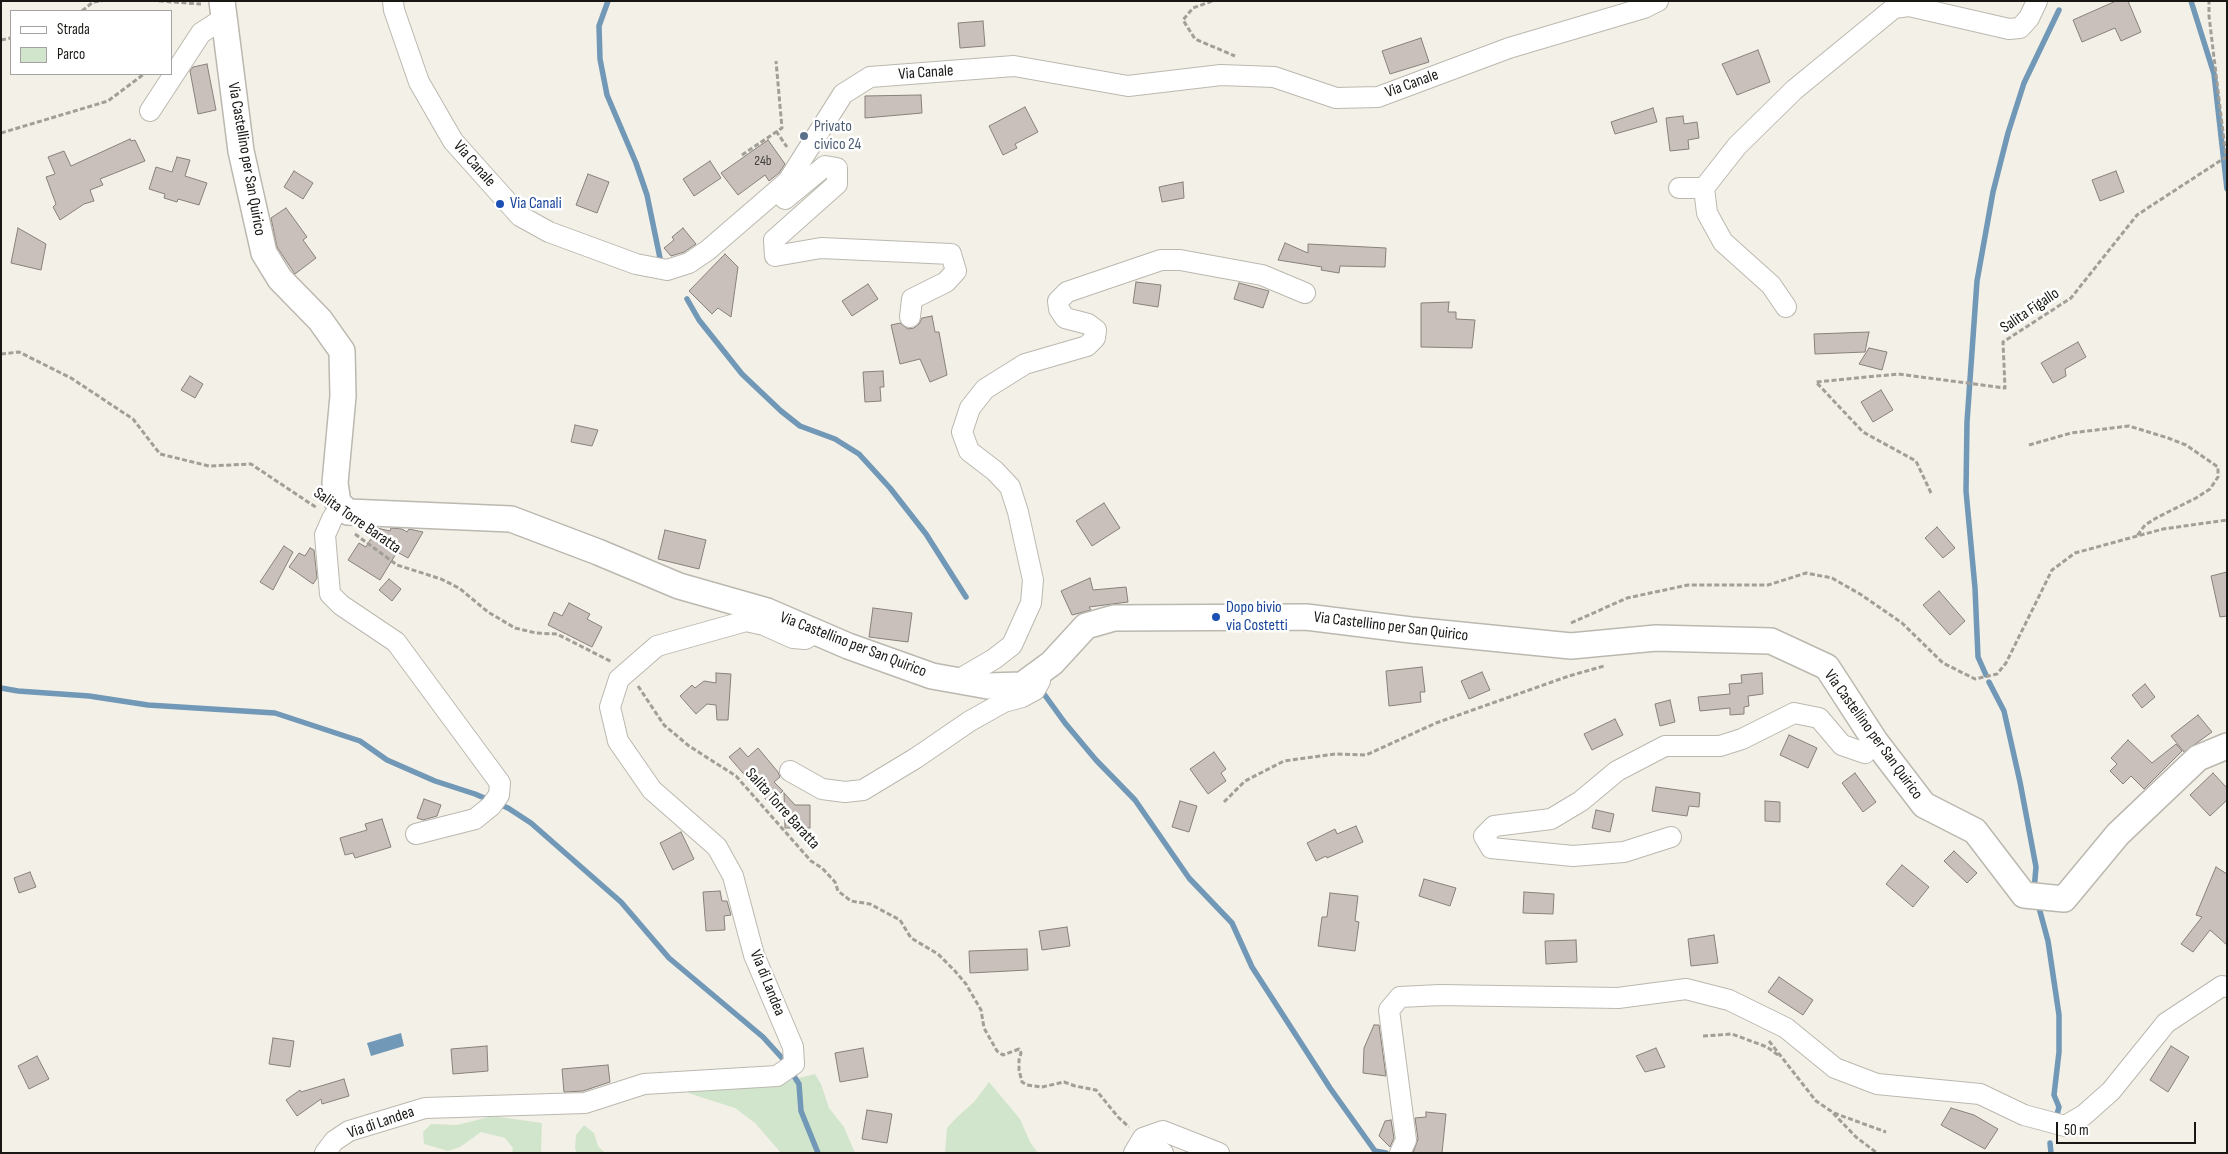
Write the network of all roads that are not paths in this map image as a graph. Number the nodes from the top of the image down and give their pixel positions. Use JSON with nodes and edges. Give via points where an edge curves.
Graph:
{"nodes":[{"id":1,"x":393,"y":1,"type":"edge"},
{"id":2,"x":1658,"y":1,"type":"edge"},
{"id":3,"x":2037,"y":1,"type":"edge"},
{"id":4,"x":223,"y":8,"type":"edge"},
{"id":5,"x":150,"y":111,"type":"dead end"},
{"id":6,"x":1680,"y":188,"type":"dead end"},
{"id":7,"x":1704,"y":188,"type":"junction"},
{"id":8,"x":777,"y":190,"type":"junction"},
{"id":9,"x":1304,"y":293,"type":"dead end"},
{"id":10,"x":1786,"y":307,"type":"dead end"},
{"id":11,"x":910,"y":317,"type":"dead end"},
{"id":12,"x":336,"y":512,"type":"junction"},
{"id":13,"x":817,"y":632,"type":"junction"},
{"id":14,"x":1045,"y":668,"type":"junction"},
{"id":15,"x":958,"y":680,"type":"junction"},
{"id":16,"x":1875,"y":742,"type":"junction"},
{"id":17,"x":2227,"y":746,"type":"edge"},
{"id":18,"x":790,"y":771,"type":"dead end"},
{"id":19,"x":416,"y":834,"type":"dead end"},
{"id":20,"x":1671,"y":837,"type":"dead end"},
{"id":21,"x":2227,"y":987,"type":"edge"},
{"id":22,"x":1139,"y":1145,"type":"edge"},
{"id":23,"x":325,"y":1153,"type":"edge"},
{"id":24,"x":1163,"y":1153,"type":"edge"},
{"id":25,"x":1220,"y":1153,"type":"edge"},
{"id":26,"x":1400,"y":1153,"type":"edge"}],
"edges":[{"from":1,"to":8,"type":"street","name":"Via Canale","via":[[419,82],[453,141],[520,216],[532,224],[636,264],[668,270],[689,263],[708,250]]},
{"from":2,"to":8,"type":"street","name":"Via Canale","via":[[1509,48],[1378,97],[1336,98],[1274,77],[1222,75],[1128,86],[1014,66],[870,77],[844,94],[788,181]]},
{"from":3,"to":7,"type":"street","via":[[2020,28],[2009,29],[1909,6],[1894,8],[1794,90],[1737,146]]},
{"from":4,"to":5,"type":"street","via":[[201,33]]},
{"from":4,"to":12,"type":"street","name":"Via Castellino per San Quirico","via":[[242,151],[264,253],[280,279],[320,320],[342,352],[343,396],[335,483]]},
{"from":6,"to":7,"type":"street"},
{"from":7,"to":10,"type":"street","via":[[1707,213],[1723,242],[1771,285]]},
{"from":8,"to":11,"type":"street","via":[[784,199],[825,166],[837,168],[837,184],[774,240],[775,256],[822,248],[951,254],[956,271],[946,282],[912,299]]},
{"from":9,"to":15,"type":"street","via":[[1262,275],[1180,260],[1161,260],[1067,292],[1058,302],[1065,318],[1088,324],[1096,330],[1095,338],[1088,346],[1024,364],[986,389],[970,408],[962,432],[969,450],[1010,488],[1033,580],[1031,604],[1012,645]]},
{"from":12,"to":13,"type":"street","name":"Via Castellino per San Quirico","via":[[511,519],[679,586],[767,611]]},
{"from":12,"to":19,"type":"street","via":[[325,535],[330,594],[396,642],[500,783],[499,795],[475,819]]},
{"from":13,"to":15,"type":"street","name":"Via Castellino per San Quirico","via":[[932,676]]},
{"from":13,"to":23,"type":"street","name":"Via di Landea","via":[[805,639],[793,638],[746,621],[657,646],[619,679],[610,707],[618,741],[652,790],[717,847],[733,876],[754,955],[793,1047],[794,1064],[776,1076],[644,1084],[584,1103],[425,1108],[349,1131],[334,1141]]},
{"from":14,"to":15,"type":"street","name":"Via Castellino per San Quirico","via":[[1022,685],[988,686]]},
{"from":14,"to":16,"type":"street","name":"Via Castellino per San Quirico","via":[[1086,626],[1114,618],[1306,616],[1571,646],[1656,638],[1771,642],[1827,667]]},
{"from":14,"to":18,"type":"street","via":[[1035,690],[1004,702],[970,721],[863,790],[822,789]]},
{"from":16,"to":17,"type":"street","name":"Via Castellino per San Quirico","via":[[1924,806],[1975,831],[2024,895],[2064,899],[2118,834],[2198,758]]},
{"from":16,"to":20,"type":"street","via":[[1864,753],[1842,744],[1819,718],[1794,713],[1720,746],[1665,746],[1616,771],[1552,820],[1494,826],[1484,836],[1491,848],[1572,856],[1624,852]]},
{"from":21,"to":26,"type":"street","via":[[2222,986],[2166,1023],[2111,1091],[2084,1115],[2065,1126],[2024,1115],[1980,1094],[1877,1084],[1835,1068],[1786,1028],[1730,1000],[1686,989],[1618,998],[1400,997],[1389,1010],[1406,1140]]},
{"from":22,"to":24,"type":"street"},
{"from":22,"to":25,"type":"street","via":[[1163,1131]]}]}
